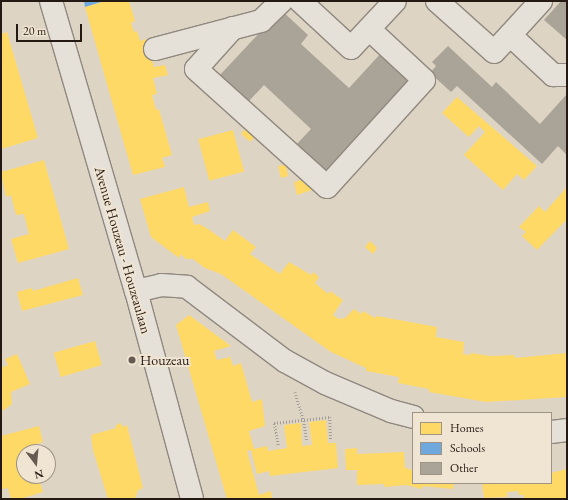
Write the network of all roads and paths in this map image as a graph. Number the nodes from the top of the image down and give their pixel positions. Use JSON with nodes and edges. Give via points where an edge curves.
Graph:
{"nodes":[{"id":1,"x":51,"y":1,"type":"edge"},
{"id":2,"x":282,"y":1,"type":"edge"},
{"id":3,"x":300,"y":1,"type":"edge"},
{"id":4,"x":395,"y":1,"type":"edge"},
{"id":5,"x":437,"y":1,"type":"edge"},
{"id":6,"x":541,"y":1,"type":"edge"},
{"id":7,"x":233,"y":28,"type":"junction"},
{"id":8,"x":369,"y":29,"type":"junction"},
{"id":9,"x":510,"y":35,"type":"junction"},
{"id":10,"x":155,"y":49,"type":"dead end"},
{"id":11,"x":567,"y":75,"type":"edge"},
{"id":12,"x":136,"y":291,"type":"junction"},
{"id":13,"x":412,"y":417,"type":"edge"},
{"id":14,"x":304,"y":420,"type":"junction"},
{"id":15,"x":567,"y":430,"type":"edge"},
{"id":16,"x":552,"y":432,"type":"edge"},
{"id":17,"x":331,"y":440,"type":"dead end"},
{"id":18,"x":307,"y":442,"type":"dead end"},
{"id":19,"x":278,"y":445,"type":"dead end"},
{"id":20,"x":192,"y":499,"type":"edge"}],
"edges":[{"from":1,"to":12,"type":"street","name":"Avenue Houzeau - Houzeaulaan"},
{"from":2,"to":7,"type":"street","via":[[261,21]]},
{"from":3,"to":8,"type":"street","via":[[351,48]]},
{"from":4,"to":8,"type":"street"},
{"from":5,"to":9,"type":"street","via":[[494,52]]},
{"from":6,"to":9,"type":"street"},
{"from":7,"to":8,"type":"street","via":[[196,69],[327,187],[424,80]]},
{"from":7,"to":10,"type":"street"},
{"from":9,"to":11,"type":"street","via":[[553,75]]},
{"from":12,"to":13,"type":"street","via":[[161,285],[187,288],[292,364],[325,383],[391,411]]},
{"from":12,"to":20,"type":"street","name":"Avenue Houzeau - Houzeaulaan"},
{"from":14,"to":17,"type":"path","via":[[330,417]]},
{"from":14,"to":18,"type":"path"},
{"from":14,"to":19,"type":"path","via":[[274,423]]},
{"from":15,"to":16,"type":"street"}]}
